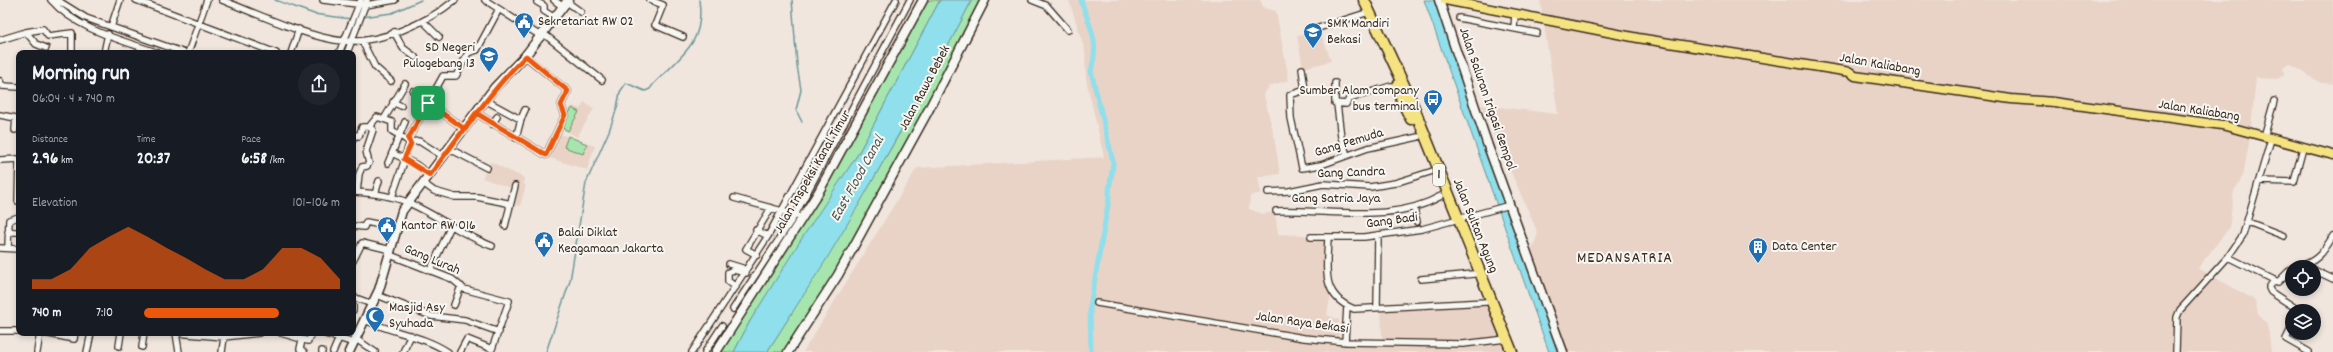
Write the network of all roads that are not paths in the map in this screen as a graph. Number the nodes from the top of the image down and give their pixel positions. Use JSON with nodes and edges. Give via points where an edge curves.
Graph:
{"nodes":[{"id":1,"x":51,"y":0,"type":"edge"},
{"id":2,"x":57,"y":0,"type":"edge"},
{"id":3,"x":120,"y":0,"type":"edge"},
{"id":4,"x":136,"y":0,"type":"edge"},
{"id":5,"x":207,"y":0,"type":"edge"},
{"id":6,"x":222,"y":0,"type":"edge"},
{"id":7,"x":323,"y":0,"type":"edge"},
{"id":8,"x":395,"y":0,"type":"edge"},
{"id":9,"x":455,"y":0,"type":"edge"},
{"id":10,"x":485,"y":0,"type":"edge"},
{"id":11,"x":554,"y":0,"type":"edge"},
{"id":12,"x":650,"y":0,"type":"edge"},
{"id":13,"x":896,"y":0,"type":"edge"},
{"id":14,"x":910,"y":0,"type":"edge"},
{"id":15,"x":923,"y":0,"type":"edge"},
{"id":16,"x":985,"y":0,"type":"edge"},
{"id":17,"x":1032,"y":0,"type":"edge"},
{"id":18,"x":1360,"y":0,"type":"edge"},
{"id":19,"x":1364,"y":0,"type":"edge"},
{"id":20,"x":1440,"y":0,"type":"edge"},
{"id":21,"x":1445,"y":0,"type":"edge"},
{"id":22,"x":537,"y":2,"type":"dead end"},
{"id":23,"x":566,"y":3,"type":"edge"},
{"id":24,"x":362,"y":5,"type":"edge"},
{"id":25,"x":499,"y":9,"type":"junction"},
{"id":26,"x":581,"y":12,"type":"dead end"},
{"id":27,"x":1366,"y":13,"type":"junction"},
{"id":28,"x":1515,"y":15,"type":"junction"},
{"id":29,"x":555,"y":18,"type":"junction"},
{"id":30,"x":1459,"y":18,"type":"dead end"},
{"id":31,"x":424,"y":22,"type":"junction"},
{"id":32,"x":199,"y":23,"type":"junction"},
{"id":33,"x":111,"y":27,"type":"junction"},
{"id":34,"x":1514,"y":28,"type":"junction"},
{"id":35,"x":299,"y":29,"type":"junction"},
{"id":36,"x":1068,"y":30,"type":"dead end"},
{"id":37,"x":1312,"y":30,"type":"dead end"},
{"id":38,"x":26,"y":32,"type":"junction"},
{"id":39,"x":394,"y":32,"type":"junction"},
{"id":40,"x":1537,"y":33,"type":"dead end"},
{"id":41,"x":108,"y":34,"type":"junction"},
{"id":42,"x":543,"y":35,"type":"junction"},
{"id":43,"x":439,"y":37,"type":"dead end"},
{"id":44,"x":683,"y":37,"type":"dead end"},
{"id":45,"x":348,"y":39,"type":"junction"},
{"id":46,"x":0,"y":40,"type":"edge"},
{"id":47,"x":362,"y":41,"type":"junction"},
{"id":48,"x":46,"y":48,"type":"dead end"},
{"id":49,"x":72,"y":50,"type":"edge"},
{"id":50,"x":105,"y":50,"type":"edge"},
{"id":51,"x":150,"y":50,"type":"edge"},
{"id":52,"x":177,"y":50,"type":"edge"},
{"id":53,"x":187,"y":50,"type":"edge"},
{"id":54,"x":268,"y":50,"type":"edge"},
{"id":55,"x":291,"y":50,"type":"edge"},
{"id":56,"x":341,"y":50,"type":"edge"},
{"id":57,"x":347,"y":50,"type":"edge"},
{"id":58,"x":526,"y":56,"type":"junction"},
{"id":59,"x":415,"y":58,"type":"dead end"},
{"id":60,"x":1302,"y":69,"type":"dead end"},
{"id":61,"x":602,"y":80,"type":"dead end"},
{"id":62,"x":0,"y":81,"type":"edge"},
{"id":63,"x":391,"y":81,"type":"dead end"},
{"id":64,"x":406,"y":84,"type":"dead end"},
{"id":65,"x":1335,"y":84,"type":"dead end"},
{"id":66,"x":16,"y":87,"type":"edge"},
{"id":67,"x":1399,"y":87,"type":"junction"},
{"id":68,"x":414,"y":91,"type":"dead end"},
{"id":69,"x":485,"y":100,"type":"junction"},
{"id":70,"x":429,"y":101,"type":"junction"},
{"id":71,"x":2274,"y":101,"type":"dead end"},
{"id":72,"x":393,"y":102,"type":"junction"},
{"id":73,"x":1337,"y":104,"type":"junction"},
{"id":74,"x":401,"y":106,"type":"dead end"},
{"id":75,"x":525,"y":110,"type":"dead end"},
{"id":76,"x":1412,"y":112,"type":"junction"},
{"id":77,"x":476,"y":113,"type":"junction"},
{"id":78,"x":0,"y":115,"type":"edge"},
{"id":79,"x":497,"y":117,"type":"dead end"},
{"id":80,"x":16,"y":118,"type":"edge"},
{"id":81,"x":384,"y":119,"type":"junction"},
{"id":82,"x":520,"y":119,"type":"junction"},
{"id":83,"x":405,"y":122,"type":"dead end"},
{"id":84,"x":492,"y":124,"type":"junction"},
{"id":85,"x":370,"y":127,"type":"junction"},
{"id":86,"x":464,"y":131,"type":"junction"},
{"id":87,"x":1418,"y":132,"type":"junction"},
{"id":88,"x":399,"y":134,"type":"junction"},
{"id":89,"x":356,"y":135,"type":"edge"},
{"id":90,"x":516,"y":138,"type":"junction"},
{"id":91,"x":2268,"y":138,"type":"junction"},
{"id":92,"x":409,"y":141,"type":"junction"},
{"id":93,"x":2303,"y":148,"type":"junction"},
{"id":94,"x":450,"y":149,"type":"junction"},
{"id":95,"x":392,"y":153,"type":"junction"},
{"id":96,"x":1347,"y":155,"type":"junction"},
{"id":97,"x":2333,"y":155,"type":"edge"},
{"id":98,"x":444,"y":157,"type":"junction"},
{"id":99,"x":16,"y":159,"type":"edge"},
{"id":100,"x":404,"y":159,"type":"junction"},
{"id":101,"x":0,"y":160,"type":"edge"},
{"id":102,"x":388,"y":163,"type":"dead end"},
{"id":103,"x":487,"y":168,"type":"dead end"},
{"id":104,"x":1432,"y":171,"type":"junction"},
{"id":105,"x":430,"y":175,"type":"junction"},
{"id":106,"x":379,"y":181,"type":"dead end"},
{"id":107,"x":2260,"y":181,"type":"junction"},
{"id":108,"x":423,"y":183,"type":"junction"},
{"id":109,"x":515,"y":186,"type":"dead end"},
{"id":110,"x":356,"y":188,"type":"edge"},
{"id":111,"x":356,"y":192,"type":"edge"},
{"id":112,"x":1268,"y":192,"type":"dead end"},
{"id":113,"x":375,"y":194,"type":"junction"},
{"id":114,"x":1441,"y":196,"type":"junction"},
{"id":115,"x":392,"y":197,"type":"junction"},
{"id":116,"x":734,"y":198,"type":"dead end"},
{"id":117,"x":408,"y":203,"type":"junction"},
{"id":118,"x":1508,"y":205,"type":"junction"},
{"id":119,"x":510,"y":206,"type":"junction"},
{"id":120,"x":1414,"y":207,"type":"junction"},
{"id":121,"x":771,"y":208,"type":"junction"},
{"id":122,"x":782,"y":211,"type":"junction"},
{"id":123,"x":1276,"y":211,"type":"dead end"},
{"id":124,"x":799,"y":216,"type":"junction"},
{"id":125,"x":16,"y":217,"type":"edge"},
{"id":126,"x":1455,"y":220,"type":"junction"},
{"id":127,"x":1417,"y":222,"type":"dead end"},
{"id":128,"x":2248,"y":222,"type":"junction"},
{"id":129,"x":356,"y":226,"type":"edge"},
{"id":130,"x":451,"y":226,"type":"junction"},
{"id":131,"x":505,"y":226,"type":"dead end"},
{"id":132,"x":396,"y":228,"type":"junction"},
{"id":133,"x":756,"y":230,"type":"junction"},
{"id":134,"x":8,"y":232,"type":"junction"},
{"id":135,"x":16,"y":232,"type":"edge"},
{"id":136,"x":1378,"y":235,"type":"junction"},
{"id":137,"x":768,"y":236,"type":"junction"},
{"id":138,"x":2284,"y":236,"type":"dead end"},
{"id":139,"x":2333,"y":236,"type":"edge"},
{"id":140,"x":1311,"y":237,"type":"dead end"},
{"id":141,"x":1328,"y":237,"type":"junction"},
{"id":142,"x":492,"y":246,"type":"dead end"},
{"id":143,"x":0,"y":248,"type":"edge"},
{"id":144,"x":8,"y":248,"type":"junction"},
{"id":145,"x":16,"y":249,"type":"edge"},
{"id":146,"x":390,"y":253,"type":"junction"},
{"id":147,"x":356,"y":255,"type":"edge"},
{"id":148,"x":757,"y":255,"type":"junction"},
{"id":149,"x":2228,"y":257,"type":"junction"},
{"id":150,"x":2315,"y":260,"type":"edge"},
{"id":151,"x":729,"y":264,"type":"dead end"},
{"id":152,"x":430,"y":271,"type":"junction"},
{"id":153,"x":747,"y":271,"type":"junction"},
{"id":154,"x":2321,"y":273,"type":"edge"},
{"id":155,"x":1474,"y":274,"type":"junction"},
{"id":156,"x":2285,"y":274,"type":"edge"},
{"id":157,"x":1421,"y":279,"type":"dead end"},
{"id":158,"x":2333,"y":279,"type":"edge"},
{"id":159,"x":2274,"y":280,"type":"junction"},
{"id":160,"x":461,"y":286,"type":"junction"},
{"id":161,"x":736,"y":287,"type":"junction"},
{"id":162,"x":377,"y":295,"type":"junction"},
{"id":163,"x":356,"y":298,"type":"edge"},
{"id":164,"x":1486,"y":302,"type":"junction"},
{"id":165,"x":1097,"y":303,"type":"dead end"},
{"id":166,"x":372,"y":304,"type":"junction"},
{"id":167,"x":2290,"y":304,"type":"edge"},
{"id":168,"x":454,"y":305,"type":"dead end"},
{"id":169,"x":1347,"y":306,"type":"junction"},
{"id":170,"x":1377,"y":307,"type":"junction"},
{"id":171,"x":733,"y":309,"type":"dead end"},
{"id":172,"x":365,"y":320,"type":"junction"},
{"id":173,"x":722,"y":326,"type":"dead end"},
{"id":174,"x":0,"y":331,"type":"edge"},
{"id":175,"x":16,"y":331,"type":"edge"},
{"id":176,"x":499,"y":332,"type":"junction"},
{"id":177,"x":411,"y":335,"type":"junction"},
{"id":178,"x":40,"y":336,"type":"edge"},
{"id":179,"x":60,"y":336,"type":"edge"},
{"id":180,"x":74,"y":336,"type":"edge"},
{"id":181,"x":90,"y":336,"type":"edge"},
{"id":182,"x":120,"y":336,"type":"edge"},
{"id":183,"x":144,"y":336,"type":"edge"},
{"id":184,"x":176,"y":336,"type":"edge"},
{"id":185,"x":212,"y":336,"type":"edge"},
{"id":186,"x":231,"y":336,"type":"edge"},
{"id":187,"x":290,"y":336,"type":"edge"},
{"id":188,"x":311,"y":336,"type":"edge"},
{"id":189,"x":340,"y":336,"type":"edge"},
{"id":190,"x":224,"y":337,"type":"junction"},
{"id":191,"x":1504,"y":339,"type":"junction"},
{"id":192,"x":302,"y":340,"type":"junction"},
{"id":193,"x":2288,"y":340,"type":"edge"},
{"id":194,"x":355,"y":341,"type":"junction"},
{"id":195,"x":1345,"y":342,"type":"junction"},
{"id":196,"x":119,"y":346,"type":"dead end"},
{"id":197,"x":142,"y":347,"type":"dead end"},
{"id":198,"x":38,"y":352,"type":"edge"},
{"id":199,"x":87,"y":352,"type":"edge"},
{"id":200,"x":179,"y":352,"type":"edge"},
{"id":201,"x":222,"y":352,"type":"edge"},
{"id":202,"x":304,"y":352,"type":"edge"},
{"id":203,"x":333,"y":352,"type":"edge"},
{"id":204,"x":349,"y":352,"type":"edge"},
{"id":205,"x":375,"y":352,"type":"edge"},
{"id":206,"x":403,"y":352,"type":"edge"},
{"id":207,"x":448,"y":352,"type":"edge"},
{"id":208,"x":460,"y":352,"type":"edge"},
{"id":209,"x":692,"y":352,"type":"edge"},
{"id":210,"x":705,"y":352,"type":"edge"},
{"id":211,"x":716,"y":352,"type":"edge"},
{"id":212,"x":788,"y":352,"type":"edge"},
{"id":213,"x":1506,"y":352,"type":"edge"},
{"id":214,"x":1512,"y":352,"type":"edge"},
{"id":215,"x":1563,"y":352,"type":"edge"},
{"id":216,"x":2176,"y":352,"type":"edge"},
{"id":217,"x":2309,"y":352,"type":"edge"}],
"edges":[{"from":1,"to":41,"type":"street","via":[[70,18]]},
{"from":2,"to":33,"type":"street","via":[[75,13]]},
{"from":3,"to":33,"type":"street"},
{"from":4,"to":32,"type":"street"},
{"from":5,"to":32,"type":"street"},
{"from":6,"to":35,"type":"street"},
{"from":7,"to":24,"type":"street"},
{"from":8,"to":24,"type":"street"},
{"from":9,"to":31,"type":"street"},
{"from":10,"to":25,"type":"street"},
{"from":11,"to":23,"type":"street"},
{"from":12,"to":44,"type":"street","via":[[663,5],[655,26]]},
{"from":13,"to":122,"type":"street"},
{"from":14,"to":124,"type":"street"},
{"from":15,"to":124,"type":"street","name":"Jalan Inspeksi Kanal Timur","via":[[818,193]]},
{"from":16,"to":212,"type":"street","name":"Jalan Rawa Bebek","via":[[928,111],[838,275]]},
{"from":17,"to":36,"type":"street","via":[[1048,6]]},
{"from":18,"to":27,"type":"highway","name":"Jalan Sultan Agung","number":"1"},
{"from":19,"to":76,"type":"highway","name":"Jalan Sultan Agung","number":"1"},
{"from":20,"to":118,"type":"street","name":"Jalan Saluran Irigasi Gempol"},
{"from":21,"to":28,"type":"main road","name":"Jalan Kaliabang"},
{"from":22,"to":29,"type":"street","via":[[544,6],[544,12]]},
{"from":23,"to":26,"type":"street"},
{"from":23,"to":29,"type":"street"},
{"from":24,"to":45,"type":"street"},
{"from":25,"to":42,"type":"street"},
{"from":25,"to":70,"type":"street","via":[[476,50],[468,53],[456,76],[445,76],[442,79]]},
{"from":27,"to":37,"type":"street"},
{"from":27,"to":67,"type":"highway","name":"Jalan Sultan Agung","number":"1"},
{"from":28,"to":34,"type":"street"},
{"from":28,"to":91,"type":"main road","name":"Jalan Kaliabang","via":[[1638,38],[1850,72],[1855,76],[2011,99],[2054,102],[2222,125]]},
{"from":29,"to":42,"type":"street"},
{"from":30,"to":34,"type":"street"},
{"from":31,"to":39,"type":"street"},
{"from":31,"to":43,"type":"street"},
{"from":32,"to":53,"type":"street"},
{"from":32,"to":54,"type":"street"},
{"from":33,"to":52,"type":"street"},
{"from":34,"to":40,"type":"street"},
{"from":35,"to":45,"type":"street"},
{"from":35,"to":55,"type":"street"},
{"from":38,"to":46,"type":"street"},
{"from":38,"to":48,"type":"street","via":[[38,46]]},
{"from":38,"to":49,"type":"street","via":[[43,29],[48,36],[72,33]]},
{"from":39,"to":47,"type":"street"},
{"from":39,"to":59,"type":"street","via":[[403,48]]},
{"from":41,"to":50,"type":"street"},
{"from":41,"to":51,"type":"street"},
{"from":42,"to":58,"type":"street"},
{"from":42,"to":61,"type":"street"},
{"from":45,"to":47,"type":"street"},
{"from":45,"to":56,"type":"street"},
{"from":45,"to":57,"type":"street"},
{"from":47,"to":63,"type":"street","via":[[376,68]]},
{"from":58,"to":69,"type":"street"},
{"from":58,"to":90,"type":"street","via":[[568,91],[561,105],[566,113],[546,155]]},
{"from":60,"to":96,"type":"street","name":"Gang Pemuda","via":[[1304,90],[1290,95],[1291,118],[1302,167],[1321,166]]},
{"from":62,"to":66,"type":"street","via":[[2,86]]},
{"from":64,"to":72,"type":"street"},
{"from":65,"to":73,"type":"street"},
{"from":67,"to":73,"type":"street","via":[[1391,86],[1349,99],[1346,104]]},
{"from":67,"to":76,"type":"highway","name":"Jalan Sultan Agung","number":"1","via":[[1402,101]]},
{"from":68,"to":70,"type":"street"},
{"from":69,"to":77,"type":"street"},
{"from":69,"to":82,"type":"street"},
{"from":70,"to":86,"type":"street"},
{"from":70,"to":92,"type":"street"},
{"from":71,"to":91,"type":"street"},
{"from":72,"to":74,"type":"street"},
{"from":72,"to":81,"type":"street"},
{"from":73,"to":96,"type":"street","via":[[1341,137]]},
{"from":75,"to":82,"type":"street"},
{"from":76,"to":87,"type":"highway","name":"Jalan Sultan Agung","number":"1"},
{"from":77,"to":84,"type":"street"},
{"from":77,"to":86,"type":"street"},
{"from":78,"to":80,"type":"street"},
{"from":79,"to":84,"type":"street"},
{"from":81,"to":85,"type":"street","via":[[376,118]]},
{"from":81,"to":88,"type":"street","via":[[392,122],[392,131]]},
{"from":82,"to":90,"type":"street"},
{"from":83,"to":88,"type":"street"},
{"from":84,"to":90,"type":"street"},
{"from":85,"to":89,"type":"street","via":[[362,127],[359,136]]},
{"from":85,"to":110,"type":"street","via":[[373,130],[366,151],[369,163],[362,167]]},
{"from":86,"to":94,"type":"street"},
{"from":87,"to":96,"type":"street","name":"Gang Pemuda"},
{"from":87,"to":104,"type":"highway","name":"Jalan Sultan Agung","number":"1"},
{"from":87,"to":126,"type":"highway","name":"Jalan Sultan Agung","number":"1"},
{"from":88,"to":92,"type":"street"},
{"from":88,"to":95,"type":"street"},
{"from":91,"to":93,"type":"main road","name":"Jalan Kaliabang"},
{"from":91,"to":107,"type":"street"},
{"from":92,"to":98,"type":"street","via":[[419,141]]},
{"from":92,"to":100,"type":"street"},
{"from":93,"to":97,"type":"main road","name":"Jalan Kaliabang"},
{"from":93,"to":107,"type":"street","via":[[2294,182]]},
{"from":94,"to":98,"type":"street"},
{"from":94,"to":103,"type":"street"},
{"from":95,"to":100,"type":"street"},
{"from":95,"to":102,"type":"street"},
{"from":98,"to":105,"type":"street"},
{"from":99,"to":101,"type":"street"},
{"from":100,"to":105,"type":"street"},
{"from":100,"to":115,"type":"street"},
{"from":104,"to":112,"type":"street","name":"Gang Candra","via":[[1395,183],[1370,187],[1323,184],[1289,191]]},
{"from":104,"to":114,"type":"highway","name":"Jalan Sultan Agung","number":"1"},
{"from":105,"to":108,"type":"street"},
{"from":106,"to":113,"type":"street"},
{"from":107,"to":128,"type":"street"},
{"from":108,"to":117,"type":"street"},
{"from":108,"to":119,"type":"street","via":[[434,191],[455,197],[480,198],[507,203]]},
{"from":109,"to":119,"type":"street"},
{"from":111,"to":113,"type":"street"},
{"from":113,"to":115,"type":"street"},
{"from":114,"to":120,"type":"street","name":"Gang Satria Jaya"},
{"from":114,"to":126,"type":"highway","name":"Jalan Sultan Agung","number":"1"},
{"from":115,"to":117,"type":"street"},
{"from":116,"to":121,"type":"street"},
{"from":117,"to":130,"type":"street"},
{"from":117,"to":132,"type":"street"},
{"from":118,"to":126,"type":"street","name":"Gang Badi"},
{"from":118,"to":215,"type":"street","name":"Jalan Saluran Irigasi Gempol"},
{"from":119,"to":131,"type":"street"},
{"from":120,"to":123,"type":"street","name":"Gang Satria Jaya","via":[[1374,212]]},
{"from":120,"to":127,"type":"street"},
{"from":121,"to":122,"type":"street"},
{"from":121,"to":133,"type":"street"},
{"from":122,"to":124,"type":"street"},
{"from":122,"to":137,"type":"street"},
{"from":124,"to":171,"type":"street"},
{"from":124,"to":211,"type":"street","name":"Jalan Inspeksi Kanal Timur"},
{"from":125,"to":134,"type":"street","via":[[10,218]]},
{"from":126,"to":136,"type":"street","name":"Gang Badi","via":[[1422,229]]},
{"from":126,"to":155,"type":"highway","name":"Jalan Sultan Agung","number":"1"},
{"from":126,"to":191,"type":"highway","name":"Jalan Sultan Agung","number":"1"},
{"from":128,"to":138,"type":"street"},
{"from":128,"to":149,"type":"street","via":[[2243,236]]},
{"from":129,"to":132,"type":"street","via":[[364,227],[366,222]]},
{"from":130,"to":142,"type":"street"},
{"from":130,"to":152,"type":"street"},
{"from":132,"to":146,"type":"street"},
{"from":133,"to":137,"type":"street"},
{"from":133,"to":148,"type":"street","via":[[746,249]]},
{"from":134,"to":135,"type":"street"},
{"from":134,"to":144,"type":"street"},
{"from":136,"to":141,"type":"street","name":"Gang Badi"},
{"from":136,"to":170,"type":"street"},
{"from":137,"to":148,"type":"street"},
{"from":139,"to":150,"type":"street"},
{"from":140,"to":141,"type":"street","name":"Gang Badi"},
{"from":141,"to":169,"type":"street","via":[[1326,268],[1329,286],[1331,293]]},
{"from":143,"to":144,"type":"street"},
{"from":144,"to":145,"type":"street"},
{"from":146,"to":147,"type":"street","name":"Gang Lurah","via":[[362,243]]},
{"from":146,"to":152,"type":"street","name":"Gang Lurah"},
{"from":146,"to":162,"type":"street"},
{"from":148,"to":153,"type":"street"},
{"from":149,"to":159,"type":"street"},
{"from":149,"to":216,"type":"street","via":[[2180,310],[2177,317]]},
{"from":151,"to":153,"type":"street"},
{"from":152,"to":160,"type":"street","name":"Gang Lurah","via":[[452,279]]},
{"from":153,"to":161,"type":"street"},
{"from":153,"to":161,"type":"street","via":[[728,272],[728,281]]},
{"from":154,"to":158,"type":"street"},
{"from":155,"to":157,"type":"street"},
{"from":155,"to":164,"type":"highway","name":"Jalan Sultan Agung","number":"1"},
{"from":156,"to":159,"type":"street","via":[[2279,282]]},
{"from":159,"to":167,"type":"street","via":[[2269,290]]},
{"from":160,"to":168,"type":"street"},
{"from":160,"to":176,"type":"street","name":"Gang Lurah","via":[[509,301]]},
{"from":161,"to":209,"type":"street"},
{"from":162,"to":166,"type":"street"},
{"from":162,"to":176,"type":"street","via":[[431,316],[465,320]]},
{"from":163,"to":166,"type":"street"},
{"from":164,"to":170,"type":"street"},
{"from":164,"to":191,"type":"highway","name":"Jalan Sultan Agung","number":"1"},
{"from":165,"to":195,"type":"street","name":"Jalan Raya Bekasi","via":[[1304,338]]},
{"from":166,"to":172,"type":"street"},
{"from":169,"to":170,"type":"street","via":[[1354,309]]},
{"from":169,"to":195,"type":"street"},
{"from":172,"to":177,"type":"street","via":[[386,329]]},
{"from":172,"to":194,"type":"street"},
{"from":173,"to":210,"type":"street"},
{"from":174,"to":175,"type":"street"},
{"from":176,"to":208,"type":"street","via":[[492,348],[467,339]]},
{"from":177,"to":206,"type":"street"},
{"from":177,"to":207,"type":"street"},
{"from":178,"to":198,"type":"street"},
{"from":179,"to":180,"type":"street","via":[[74,339]]},
{"from":181,"to":199,"type":"street"},
{"from":182,"to":196,"type":"street"},
{"from":183,"to":197,"type":"street"},
{"from":184,"to":200,"type":"street"},
{"from":185,"to":190,"type":"street"},
{"from":186,"to":190,"type":"street"},
{"from":187,"to":192,"type":"street"},
{"from":188,"to":192,"type":"street","via":[[309,341]]},
{"from":189,"to":194,"type":"street"},
{"from":189,"to":203,"type":"street"},
{"from":190,"to":201,"type":"street"},
{"from":191,"to":195,"type":"street","name":"Jalan Raya Bekasi","via":[[1463,344]]},
{"from":191,"to":213,"type":"highway","name":"Jalan Sultan Agung","number":"1"},
{"from":191,"to":214,"type":"highway","name":"Jalan Sultan Agung","number":"1"},
{"from":192,"to":202,"type":"street","via":[[300,349]]},
{"from":193,"to":217,"type":"street"},
{"from":194,"to":204,"type":"street"},
{"from":194,"to":205,"type":"street"}]}
